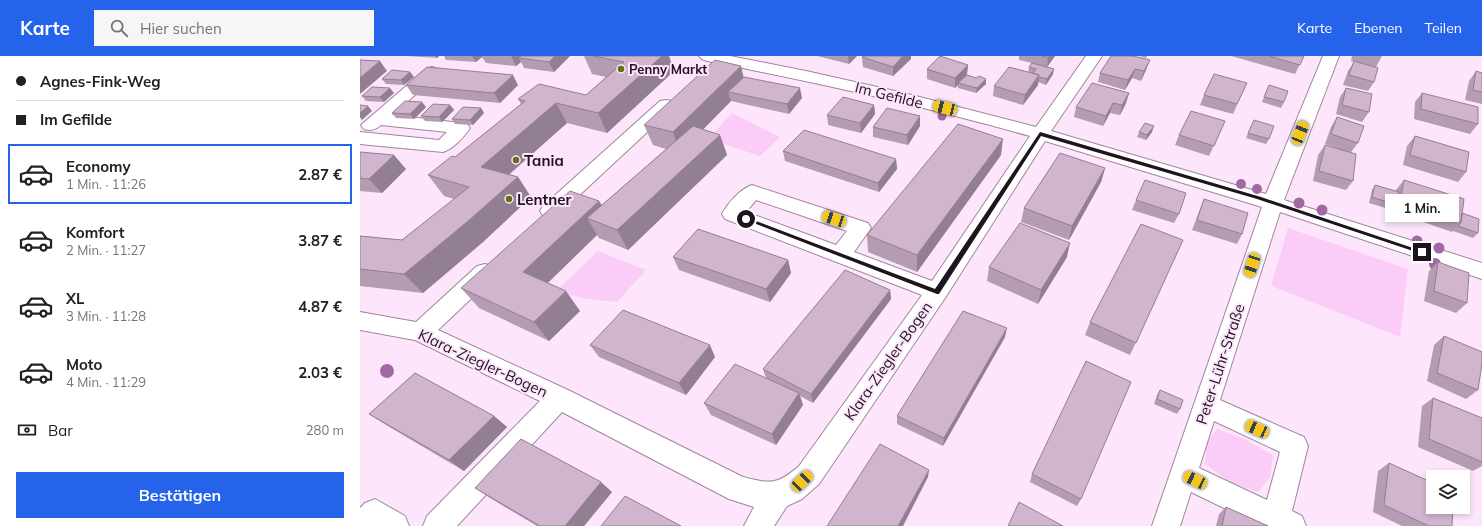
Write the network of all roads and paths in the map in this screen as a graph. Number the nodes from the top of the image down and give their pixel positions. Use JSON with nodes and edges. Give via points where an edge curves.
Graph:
{"nodes":[{"id":1,"x":1094,"y":56,"type":"edge"},
{"id":2,"x":1331,"y":56,"type":"edge"},
{"id":3,"x":711,"y":61,"type":"edge"},
{"id":4,"x":432,"y":72,"type":"edge"},
{"id":5,"x":677,"y":94,"type":"edge"},
{"id":6,"x":377,"y":119,"type":"junction"},
{"id":7,"x":360,"y":133,"type":"edge"},
{"id":8,"x":1040,"y":134,"type":"junction"},
{"id":9,"x":360,"y":138,"type":"edge"},
{"id":10,"x":1273,"y":202,"type":"junction"},
{"id":11,"x":538,"y":223,"type":"edge"},
{"id":12,"x":840,"y":255,"type":"junction"},
{"id":13,"x":497,"y":260,"type":"edge"},
{"id":14,"x":1482,"y":271,"type":"edge"},
{"id":15,"x":937,"y":292,"type":"junction"},
{"id":16,"x":360,"y":321,"type":"edge"},
{"id":17,"x":420,"y":332,"type":"junction"},
{"id":18,"x":559,"y":398,"type":"junction"},
{"id":19,"x":1206,"y":406,"type":"junction"},
{"id":20,"x":1182,"y":474,"type":"junction"},
{"id":21,"x":777,"y":496,"type":"junction"},
{"id":22,"x":1284,"y":522,"type":"edge"},
{"id":23,"x":362,"y":526,"type":"edge"},
{"id":24,"x":395,"y":526,"type":"edge"},
{"id":25,"x":437,"y":526,"type":"edge"},
{"id":26,"x":758,"y":526,"type":"edge"},
{"id":27,"x":1166,"y":526,"type":"edge"}],
"edges":[{"from":1,"to":8,"type":"street","name":"Klara-Ziegler-Bogen"},
{"from":2,"to":10,"type":"street","name":"Peter-Lühr-Straße"},
{"from":3,"to":8,"type":"street","name":"Im Gefilde","via":[[824,79]]},
{"from":4,"to":6,"type":"street"},
{"from":5,"to":11,"type":"street"},
{"from":6,"to":7,"type":"street"},
{"from":6,"to":9,"type":"street","via":[[461,128],[444,146]]},
{"from":8,"to":10,"type":"street","name":"Im Gefilde"},
{"from":8,"to":15,"type":"street","name":"Klara-Ziegler-Bogen"},
{"from":10,"to":14,"type":"street","name":"Im Gefilde"},
{"from":10,"to":19,"type":"street","name":"Peter-Lühr-Straße"},
{"from":12,"to":12,"type":"street","via":[[832,252],[732,214],[752,192],[861,228]]},
{"from":12,"to":15,"type":"street"},
{"from":13,"to":17,"type":"street"},
{"from":15,"to":21,"type":"street","name":"Klara-Ziegler-Bogen","via":[[809,475],[796,488]]},
{"from":16,"to":17,"type":"street","name":"Klara-Ziegler-Bogen"},
{"from":17,"to":18,"type":"street","name":"Klara-Ziegler-Bogen"},
{"from":18,"to":21,"type":"street","name":"Klara-Ziegler-Bogen","via":[[739,490],[762,496]]},
{"from":18,"to":25,"type":"street","name":"Klara-Ziegler-Bogen"},
{"from":19,"to":20,"type":"street","name":"Peter-Lühr-Straße"},
{"from":19,"to":22,"type":"street","via":[[1295,446]]},
{"from":20,"to":22,"type":"street"},
{"from":20,"to":27,"type":"street","name":"Peter-Lühr-Straße"},
{"from":21,"to":26,"type":"street"},
{"from":23,"to":24,"type":"street","via":[[375,513]]}]}
